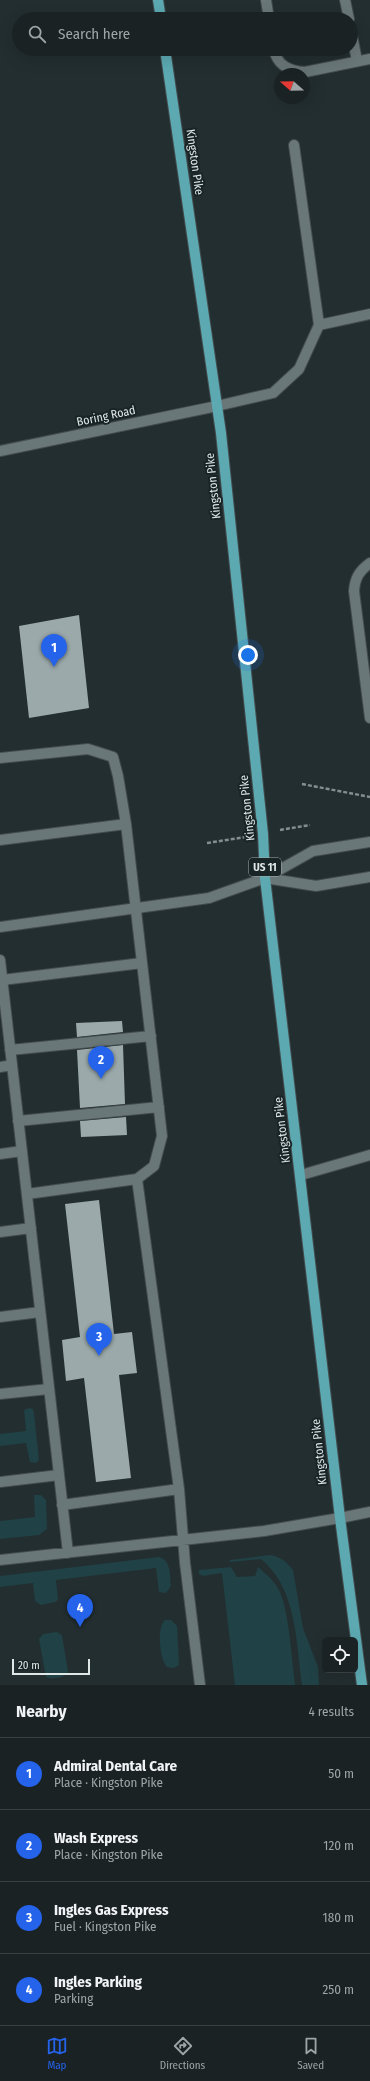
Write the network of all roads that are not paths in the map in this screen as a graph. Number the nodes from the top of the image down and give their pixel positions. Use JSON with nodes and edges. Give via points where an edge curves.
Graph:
{"nodes":[{"id":1,"x":158,"y":0,"type":"edge"},
{"id":2,"x":266,"y":0,"type":"edge"},
{"id":3,"x":345,"y":0,"type":"edge"},
{"id":4,"x":160,"y":12,"type":"edge"},
{"id":5,"x":268,"y":12,"type":"edge"},
{"id":6,"x":348,"y":12,"type":"edge"},
{"id":7,"x":166,"y":56,"type":"edge"},
{"id":8,"x":276,"y":56,"type":"edge"},
{"id":9,"x":356,"y":56,"type":"edge"},
{"id":10,"x":370,"y":58,"type":"edge"},
{"id":11,"x":357,"y":61,"type":"junction"},
{"id":12,"x":294,"y":145,"type":"dead end"},
{"id":13,"x":370,"y":314,"type":"edge"},
{"id":14,"x":319,"y":324,"type":"junction"},
{"id":15,"x":217,"y":406,"type":"junction"},
{"id":16,"x":0,"y":451,"type":"edge"},
{"id":17,"x":370,"y":563,"type":"edge"},
{"id":18,"x":370,"y":718,"type":"edge"},
{"id":19,"x":0,"y":758,"type":"edge"},
{"id":20,"x":126,"y":824,"type":"junction"},
{"id":21,"x":0,"y":840,"type":"edge"},
{"id":22,"x":370,"y":842,"type":"edge"},
{"id":23,"x":370,"y":877,"type":"edge"},
{"id":24,"x":265,"y":878,"type":"junction"},
{"id":25,"x":136,"y":909,"type":"junction"},
{"id":26,"x":0,"y":927,"type":"edge"},
{"id":27,"x":0,"y":960,"type":"edge"},
{"id":28,"x":142,"y":963,"type":"junction"},
{"id":29,"x":2,"y":986,"type":"edge"},
{"id":30,"x":151,"y":1036,"type":"junction"},
{"id":31,"x":10,"y":1050,"type":"junction"},
{"id":32,"x":12,"y":1065,"type":"junction"},
{"id":33,"x":0,"y":1067,"type":"edge"},
{"id":34,"x":159,"y":1107,"type":"junction"},
{"id":35,"x":18,"y":1121,"type":"junction"},
{"id":36,"x":22,"y":1151,"type":"junction"},
{"id":37,"x":0,"y":1154,"type":"edge"},
{"id":38,"x":370,"y":1155,"type":"edge"},
{"id":39,"x":301,"y":1175,"type":"junction"},
{"id":40,"x":137,"y":1178,"type":"junction"},
{"id":41,"x":27,"y":1194,"type":"junction"},
{"id":42,"x":31,"y":1228,"type":"junction"},
{"id":43,"x":0,"y":1232,"type":"edge"},
{"id":44,"x":40,"y":1312,"type":"junction"},
{"id":45,"x":0,"y":1317,"type":"edge"},
{"id":46,"x":49,"y":1389,"type":"junction"},
{"id":47,"x":0,"y":1394,"type":"edge"},
{"id":48,"x":59,"y":1475,"type":"junction"},
{"id":49,"x":0,"y":1482,"type":"edge"},
{"id":50,"x":179,"y":1489,"type":"junction"},
{"id":51,"x":62,"y":1506,"type":"junction"},
{"id":52,"x":370,"y":1512,"type":"edge"},
{"id":53,"x":340,"y":1518,"type":"junction"},
{"id":54,"x":182,"y":1540,"type":"junction"},
{"id":55,"x":68,"y":1553,"type":"junction"},
{"id":56,"x":0,"y":1560,"type":"edge"},
{"id":57,"x":200,"y":1685,"type":"edge"},
{"id":58,"x":362,"y":1685,"type":"edge"}],
"edges":[{"from":1,"to":4,"type":"main road"},
{"from":2,"to":5,"type":"street"},
{"from":3,"to":6,"type":"street"},
{"from":7,"to":15,"type":"main road","name":"Kingston Pike","number":"US 11"},
{"from":8,"to":11,"type":"street","via":[[280,64],[296,72]]},
{"from":9,"to":11,"type":"street"},
{"from":10,"to":11,"type":"street"},
{"from":12,"to":14,"type":"street"},
{"from":13,"to":14,"type":"street"},
{"from":14,"to":15,"type":"street","name":"Boring Road","via":[[299,369],[273,393]]},
{"from":15,"to":16,"type":"street","name":"Boring Road"},
{"from":15,"to":24,"type":"main road","name":"Kingston Pike","number":"US 11","via":[[263,834]]},
{"from":17,"to":18,"type":"street","via":[[361,569],[355,578],[354,591]]},
{"from":19,"to":20,"type":"street","via":[[88,749],[113,757]]},
{"from":20,"to":21,"type":"street"},
{"from":20,"to":25,"type":"street"},
{"from":22,"to":24,"type":"street","via":[[313,851]]},
{"from":23,"to":24,"type":"street","via":[[316,886]]},
{"from":24,"to":25,"type":"street","via":[[208,898]]},
{"from":24,"to":39,"type":"main road","name":"Kingston Pike","number":"US 11"},
{"from":25,"to":26,"type":"street"},
{"from":25,"to":28,"type":"street"},
{"from":27,"to":29,"type":"street"},
{"from":28,"to":29,"type":"street"},
{"from":28,"to":30,"type":"street"},
{"from":29,"to":31,"type":"street"},
{"from":30,"to":31,"type":"street"},
{"from":30,"to":34,"type":"street"},
{"from":31,"to":32,"type":"street"},
{"from":32,"to":33,"type":"street"},
{"from":32,"to":35,"type":"street"},
{"from":34,"to":35,"type":"street"},
{"from":34,"to":40,"type":"street","via":[[162,1136],[154,1166]]},
{"from":35,"to":36,"type":"street"},
{"from":36,"to":37,"type":"street"},
{"from":36,"to":41,"type":"street"},
{"from":38,"to":39,"type":"street"},
{"from":39,"to":53,"type":"main road","name":"Kingston Pike","number":"US 11"},
{"from":40,"to":41,"type":"street"},
{"from":40,"to":50,"type":"street"},
{"from":41,"to":42,"type":"street"},
{"from":42,"to":43,"type":"street"},
{"from":42,"to":44,"type":"street"},
{"from":44,"to":45,"type":"street"},
{"from":44,"to":46,"type":"street"},
{"from":46,"to":47,"type":"street"},
{"from":46,"to":48,"type":"street"},
{"from":48,"to":49,"type":"street"},
{"from":48,"to":51,"type":"street"},
{"from":50,"to":51,"type":"street"},
{"from":50,"to":54,"type":"street"},
{"from":51,"to":55,"type":"street"},
{"from":52,"to":53,"type":"street"},
{"from":53,"to":54,"type":"street","via":[[264,1531]]},
{"from":53,"to":58,"type":"main road","name":"Kingston Pike","number":"US 11"},
{"from":54,"to":55,"type":"street"},
{"from":54,"to":57,"type":"street"},
{"from":55,"to":56,"type":"street"}]}
